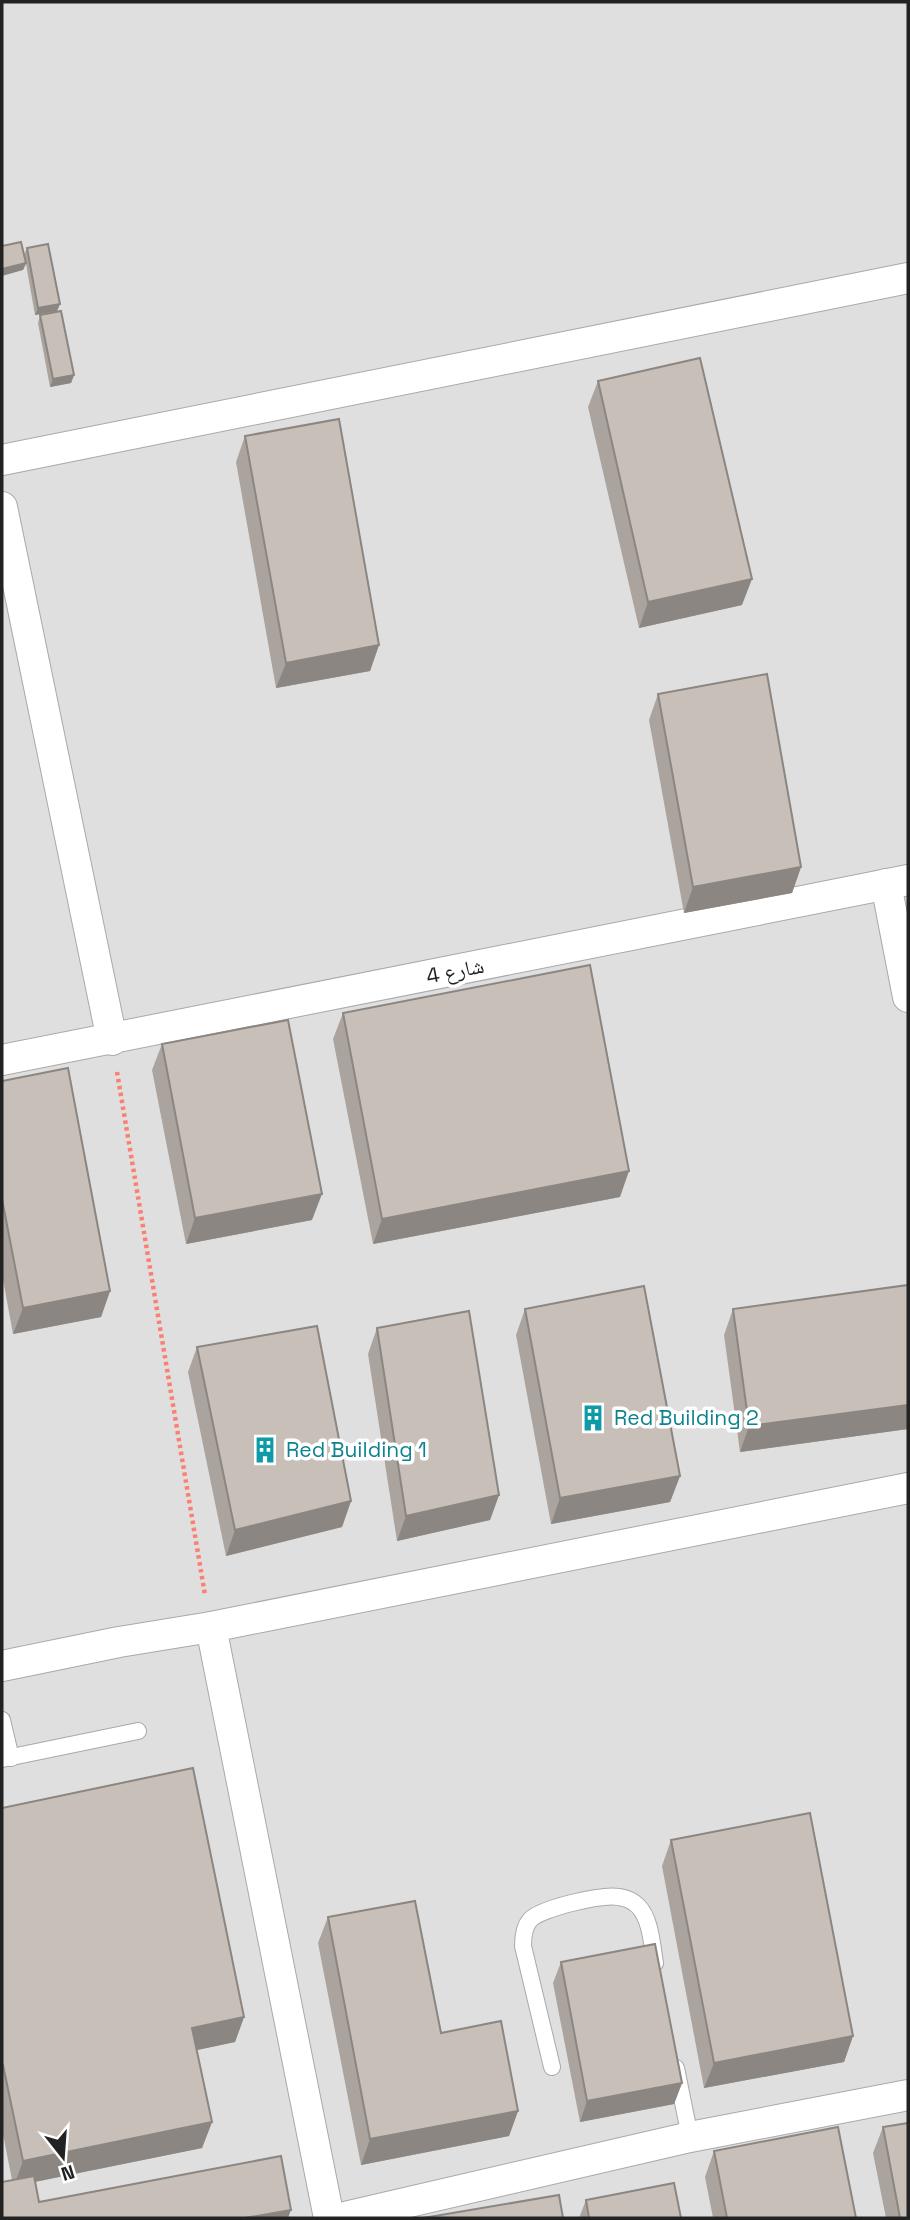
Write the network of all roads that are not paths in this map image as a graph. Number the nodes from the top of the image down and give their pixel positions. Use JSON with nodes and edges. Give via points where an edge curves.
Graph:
{"nodes":[{"id":1,"x":908,"y":278,"type":"edge"},
{"id":2,"x":2,"y":460,"type":"edge"},
{"id":3,"x":2,"y":507,"type":"edge"},
{"id":4,"x":897,"y":882,"type":"edge"},
{"id":5,"x":908,"y":997,"type":"edge"},
{"id":6,"x":112,"y":1040,"type":"junction"},
{"id":7,"x":2,"y":1060,"type":"edge"},
{"id":8,"x":908,"y":1488,"type":"edge"},
{"id":9,"x":211,"y":1627,"type":"junction"},
{"id":10,"x":2,"y":1666,"type":"edge"},
{"id":11,"x":2,"y":1720,"type":"edge"},
{"id":12,"x":138,"y":1731,"type":"dead end"},
{"id":13,"x":6,"y":1758,"type":"edge"},
{"id":14,"x":658,"y":1978,"type":"edge"},
{"id":15,"x":674,"y":2058,"type":"edge"},
{"id":16,"x":552,"y":2067,"type":"dead end"},
{"id":17,"x":908,"y":2095,"type":"edge"},
{"id":18,"x":690,"y":2137,"type":"junction"},
{"id":19,"x":329,"y":2218,"type":"edge"},
{"id":20,"x":340,"y":2218,"type":"edge"}],
"edges":[{"from":1,"to":2,"type":"street"},
{"from":3,"to":6,"type":"street"},
{"from":4,"to":5,"type":"street"},
{"from":4,"to":6,"type":"street","name":"شارع 4"},
{"from":6,"to":7,"type":"street","name":"شارع 4"},
{"from":8,"to":9,"type":"street"},
{"from":9,"to":10,"type":"street"},
{"from":9,"to":19,"type":"street"},
{"from":11,"to":13,"type":"lane"},
{"from":12,"to":13,"type":"lane"},
{"from":14,"to":16,"type":"lane","via":[[644,1914],[629,1899],[608,1897],[535,1916],[525,1929],[523,1946]]},
{"from":15,"to":18,"type":"lane"},
{"from":17,"to":18,"type":"street"},
{"from":18,"to":20,"type":"street"}]}
